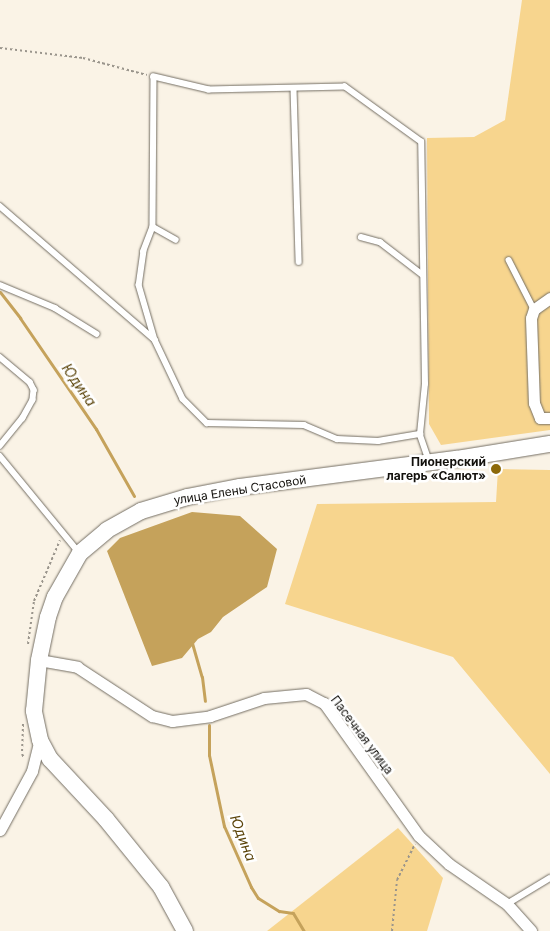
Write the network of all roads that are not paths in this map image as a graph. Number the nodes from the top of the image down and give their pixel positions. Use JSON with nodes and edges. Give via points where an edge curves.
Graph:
{"nodes":[{"id":1,"x":294,"y":89,"type":"junction"},
{"id":2,"x":0,"y":206,"type":"edge"},
{"id":3,"x":153,"y":227,"type":"junction"},
{"id":4,"x":361,"y":237,"type":"dead end"},
{"id":5,"x":176,"y":240,"type":"dead end"},
{"id":6,"x":509,"y":260,"type":"dead end"},
{"id":7,"x":299,"y":262,"type":"dead end"},
{"id":8,"x":423,"y":275,"type":"junction"},
{"id":9,"x":0,"y":285,"type":"edge"},
{"id":10,"x":550,"y":298,"type":"edge"},
{"id":11,"x":534,"y":309,"type":"junction"},
{"id":12,"x":97,"y":334,"type":"dead end"},
{"id":13,"x":155,"y":340,"type":"junction"},
{"id":14,"x":0,"y":357,"type":"edge"},
{"id":15,"x":550,"y":418,"type":"edge"},
{"id":16,"x":420,"y":434,"type":"junction"},
{"id":17,"x":550,"y":444,"type":"edge"},
{"id":18,"x":0,"y":446,"type":"edge"},
{"id":19,"x":0,"y":456,"type":"edge"},
{"id":20,"x":430,"y":462,"type":"junction"},
{"id":21,"x":80,"y":553,"type":"junction"},
{"id":22,"x":40,"y":660,"type":"junction"},
{"id":23,"x":40,"y":740,"type":"junction"},
{"id":24,"x":0,"y":830,"type":"edge"},
{"id":25,"x":550,"y":878,"type":"edge"},
{"id":26,"x":507,"y":904,"type":"junction"},
{"id":27,"x":185,"y":931,"type":"edge"},
{"id":28,"x":531,"y":931,"type":"edge"}],
"edges":[{"from":1,"to":3,"type":"lane","via":[[209,90],[154,77]]},
{"from":1,"to":7,"type":"lane"},
{"from":1,"to":8,"type":"lane","via":[[345,87],[421,142]]},
{"from":2,"to":13,"type":"lane"},
{"from":3,"to":5,"type":"lane"},
{"from":3,"to":13,"type":"lane","via":[[144,251],[139,285]]},
{"from":4,"to":8,"type":"lane","via":[[380,242]]},
{"from":6,"to":11,"type":"lane"},
{"from":8,"to":16,"type":"lane","via":[[425,384]]},
{"from":9,"to":12,"type":"lane","via":[[55,308]]},
{"from":10,"to":11,"type":"street"},
{"from":11,"to":15,"type":"street","via":[[531,318],[534,403],[540,418]]},
{"from":13,"to":16,"type":"lane","via":[[183,399],[208,423],[304,425],[337,439],[378,441]]},
{"from":14,"to":18,"type":"lane","via":[[30,382],[34,390],[33,400],[23,418]]},
{"from":16,"to":20,"type":"lane"},
{"from":17,"to":20,"type":"main road","name":"улица Елены Стасовой"},
{"from":19,"to":21,"type":"lane"},
{"from":20,"to":21,"type":"main road","name":"улица Елены Стасовой","via":[[186,496],[141,512],[107,530]]},
{"from":21,"to":22,"type":"main road","name":"улица Елены Стасовой","via":[[55,597]]},
{"from":22,"to":23,"type":"main road","name":"улица Елены Стасовой","via":[[34,711]]},
{"from":22,"to":26,"type":"street","name":"Пасечная улица","via":[[77,667],[152,716],[172,721],[210,716],[264,698],[306,694],[324,703],[419,836],[449,864]]},
{"from":23,"to":24,"type":"street","via":[[32,771]]},
{"from":23,"to":27,"type":"main road","name":"улица Елены Стасовой","via":[[50,759],[106,819],[161,887]]},
{"from":25,"to":26,"type":"lane"},
{"from":26,"to":28,"type":"street","name":"Пасечная улица"}]}
